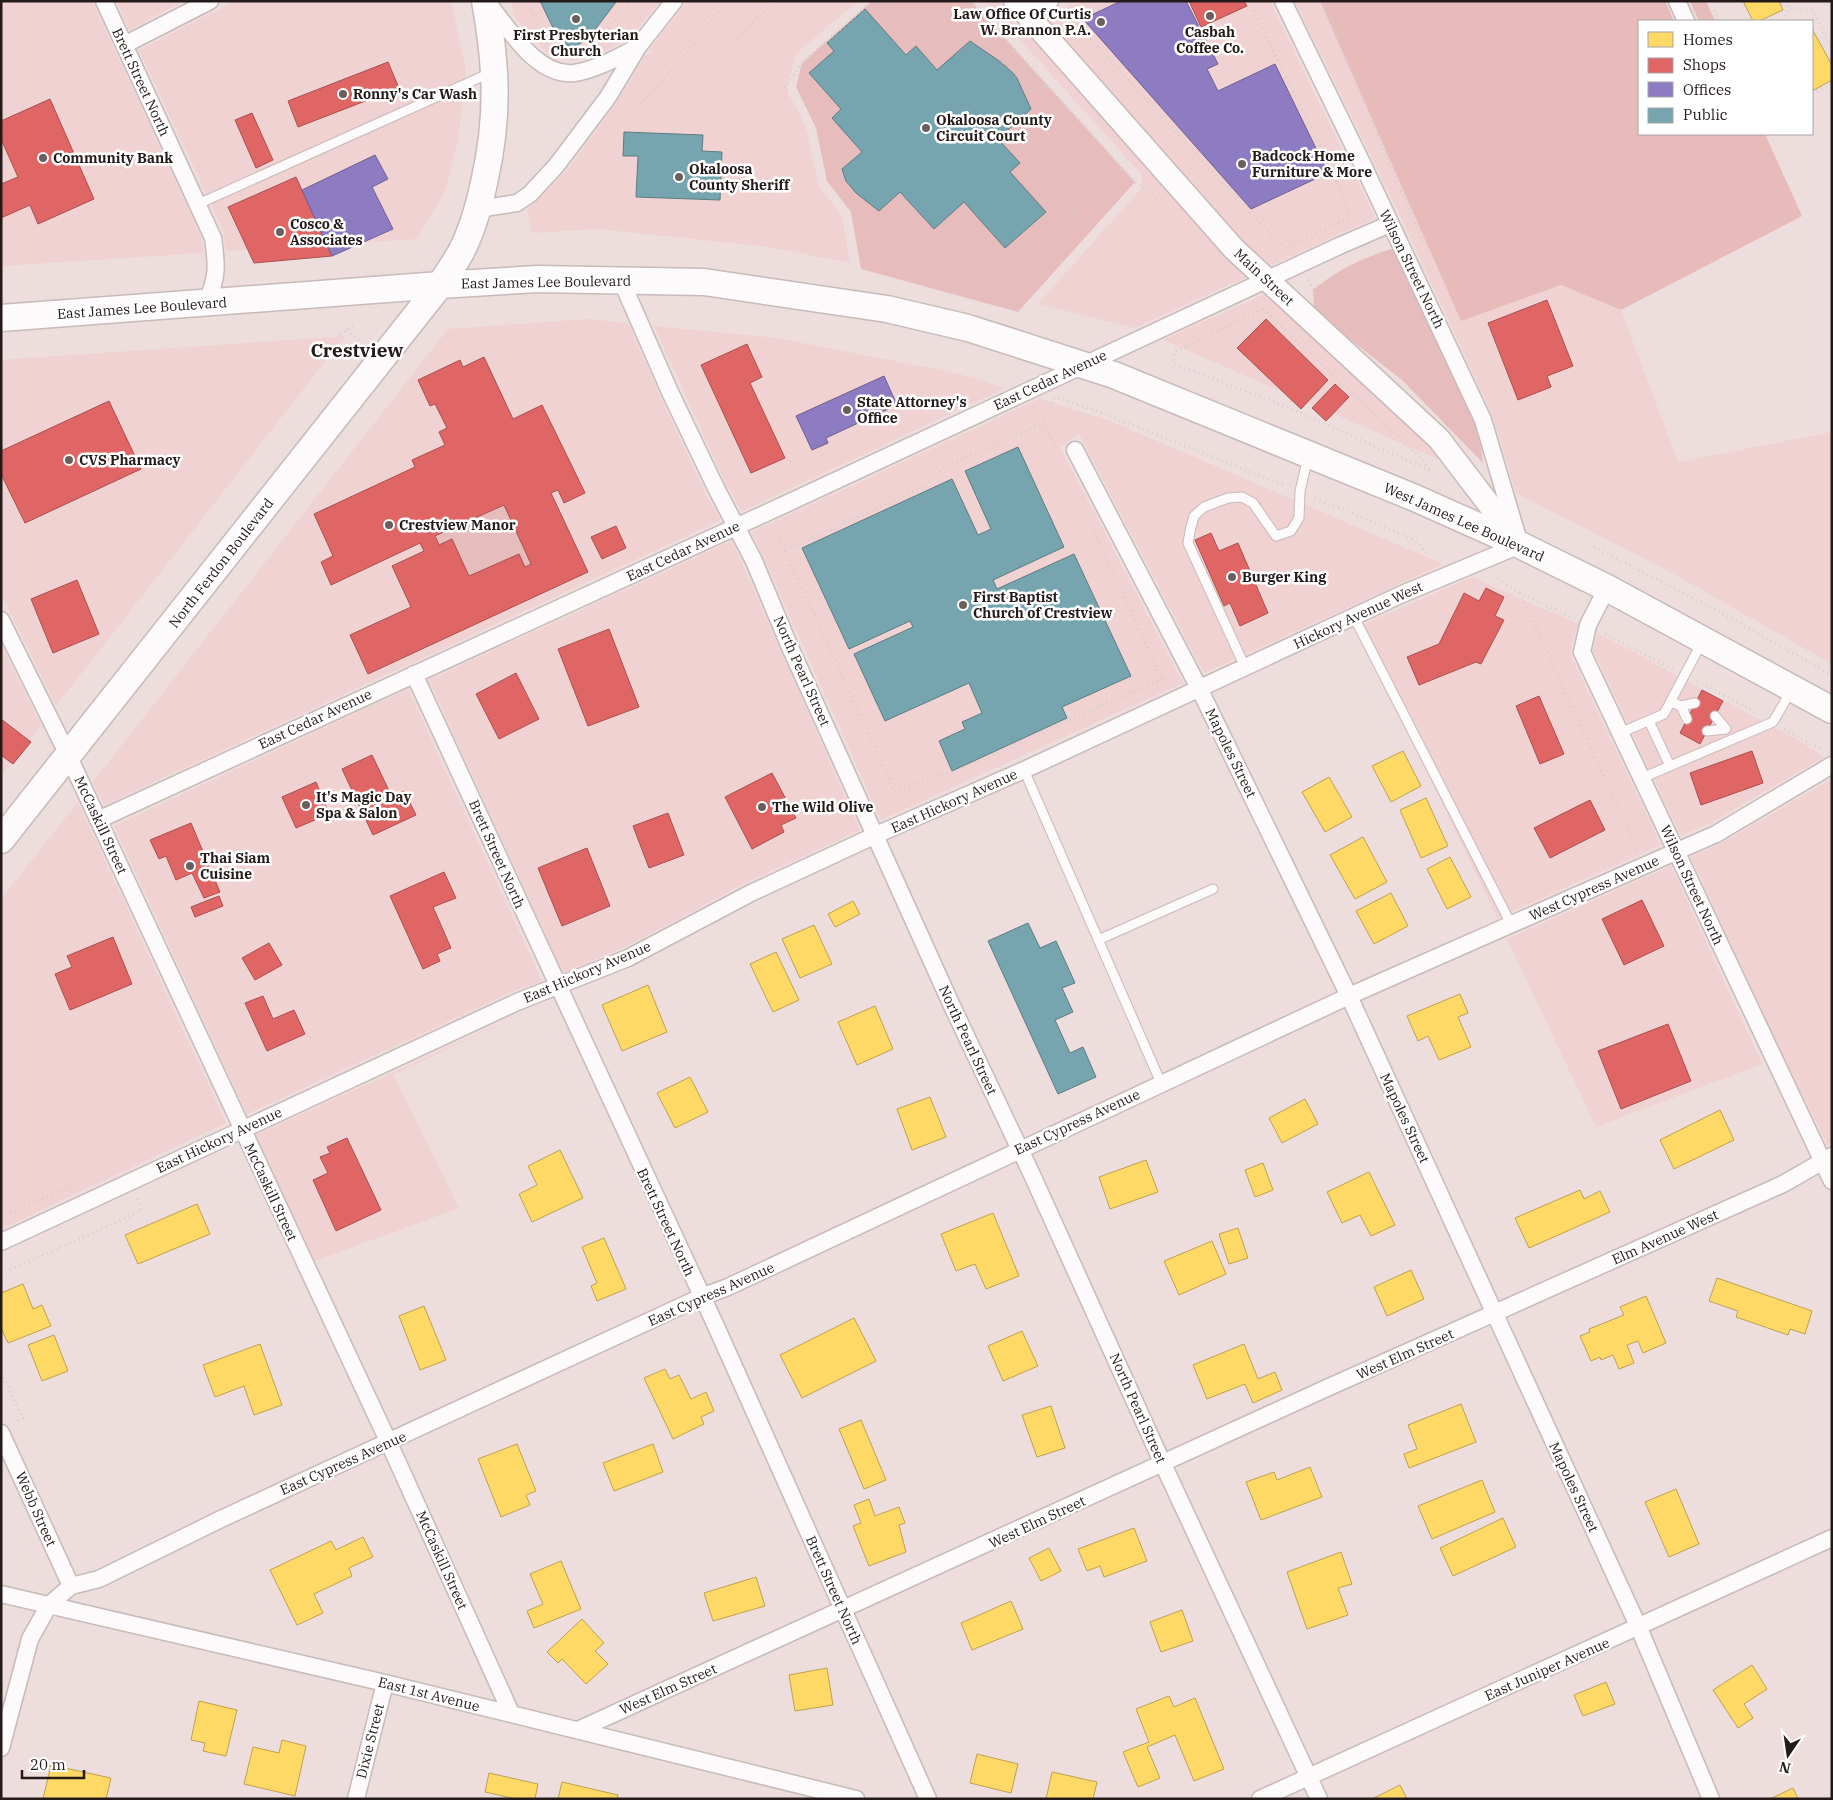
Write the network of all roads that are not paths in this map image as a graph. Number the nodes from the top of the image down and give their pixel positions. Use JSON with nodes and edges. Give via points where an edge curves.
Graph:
{"nodes":[{"id":1,"x":104,"y":1,"type":"edge"},
{"id":2,"x":210,"y":1,"type":"edge"},
{"id":3,"x":486,"y":1,"type":"edge"},
{"id":4,"x":674,"y":1,"type":"edge"},
{"id":5,"x":1050,"y":1,"type":"edge"},
{"id":6,"x":1283,"y":1,"type":"edge"},
{"id":7,"x":1677,"y":1,"type":"edge"},
{"id":8,"x":1019,"y":5,"type":"edge"},
{"id":9,"x":1686,"y":20,"type":"edge"},
{"id":10,"x":124,"y":45,"type":"junction"},
{"id":11,"x":638,"y":47,"type":"junction"},
{"id":12,"x":495,"y":71,"type":"junction"},
{"id":13,"x":198,"y":204,"type":"junction"},
{"id":14,"x":478,"y":209,"type":"junction"},
{"id":15,"x":1390,"y":224,"type":"junction"},
{"id":16,"x":621,"y":280,"type":"junction"},
{"id":17,"x":1267,"y":280,"type":"junction"},
{"id":18,"x":440,"y":284,"type":"junction"},
{"id":19,"x":206,"y":303,"type":"junction"},
{"id":20,"x":1,"y":318,"type":"edge"},
{"id":21,"x":1082,"y":365,"type":"junction"},
{"id":22,"x":1075,"y":450,"type":"dead end"},
{"id":23,"x":1309,"y":454,"type":"junction"},
{"id":24,"x":737,"y":526,"type":"junction"},
{"id":25,"x":1520,"y":545,"type":"junction"},
{"id":26,"x":1607,"y":588,"type":"junction"},
{"id":27,"x":1354,"y":617,"type":"junction"},
{"id":28,"x":1,"y":620,"type":"edge"},
{"id":29,"x":1703,"y":640,"type":"junction"},
{"id":30,"x":1245,"y":667,"type":"junction"},
{"id":31,"x":414,"y":674,"type":"junction"},
{"id":32,"x":1199,"y":688,"type":"junction"},
{"id":33,"x":1792,"y":688,"type":"junction"},
{"id":34,"x":1671,"y":702,"type":"junction"},
{"id":35,"x":1695,"y":703,"type":"dead end"},
{"id":36,"x":1681,"y":706,"type":"junction"},
{"id":37,"x":1832,"y":710,"type":"edge"},
{"id":38,"x":1716,"y":716,"type":"dead end"},
{"id":39,"x":1687,"y":719,"type":"dead end"},
{"id":40,"x":1649,"y":721,"type":"junction"},
{"id":41,"x":1726,"y":729,"type":"junction"},
{"id":42,"x":1707,"y":731,"type":"dead end"},
{"id":43,"x":1620,"y":733,"type":"junction"},
{"id":44,"x":1743,"y":735,"type":"junction"},
{"id":45,"x":69,"y":757,"type":"junction"},
{"id":46,"x":1832,"y":765,"type":"edge"},
{"id":47,"x":1670,"y":766,"type":"junction"},
{"id":48,"x":1024,"y":770,"type":"junction"},
{"id":49,"x":1642,"y":778,"type":"junction"},
{"id":50,"x":98,"y":820,"type":"junction"},
{"id":51,"x":876,"y":835,"type":"junction"},
{"id":52,"x":1,"y":840,"type":"edge"},
{"id":53,"x":1676,"y":850,"type":"junction"},
{"id":54,"x":1213,"y":889,"type":"dead end"},
{"id":55,"x":1511,"y":924,"type":"junction"},
{"id":56,"x":1098,"y":940,"type":"junction"},
{"id":57,"x":558,"y":987,"type":"junction"},
{"id":58,"x":1349,"y":996,"type":"junction"},
{"id":59,"x":1161,"y":1083,"type":"junction"},
{"id":60,"x":242,"y":1129,"type":"junction"},
{"id":61,"x":1020,"y":1149,"type":"junction"},
{"id":62,"x":1828,"y":1158,"type":"edge"},
{"id":63,"x":1832,"y":1181,"type":"edge"},
{"id":64,"x":1,"y":1242,"type":"edge"},
{"id":65,"x":700,"y":1297,"type":"junction"},
{"id":66,"x":1496,"y":1314,"type":"junction"},
{"id":67,"x":5,"y":1429,"type":"edge"},
{"id":68,"x":389,"y":1443,"type":"junction"},
{"id":69,"x":1163,"y":1464,"type":"junction"},
{"id":70,"x":1832,"y":1538,"type":"edge"},
{"id":71,"x":71,"y":1586,"type":"junction"},
{"id":72,"x":1,"y":1594,"type":"edge"},
{"id":73,"x":49,"y":1605,"type":"junction"},
{"id":74,"x":843,"y":1610,"type":"junction"},
{"id":75,"x":1639,"y":1628,"type":"junction"},
{"id":76,"x":385,"y":1683,"type":"junction"},
{"id":77,"x":511,"y":1713,"type":"junction"},
{"id":78,"x":578,"y":1730,"type":"junction"},
{"id":79,"x":1,"y":1748,"type":"edge"},
{"id":80,"x":1310,"y":1776,"type":"junction"},
{"id":81,"x":356,"y":1799,"type":"edge"},
{"id":82,"x":856,"y":1799,"type":"edge"},
{"id":83,"x":928,"y":1799,"type":"edge"},
{"id":84,"x":1260,"y":1799,"type":"edge"},
{"id":85,"x":1319,"y":1799,"type":"edge"},
{"id":86,"x":1711,"y":1799,"type":"edge"}],
"edges":[{"from":1,"to":10,"type":"street","name":"Brett Street North"},
{"from":2,"to":10,"type":"street"},
{"from":3,"to":11,"type":"street","via":[[528,51],[555,70],[572,73],[588,70]]},
{"from":3,"to":12,"type":"main road","name":"North Ferdon Boulevard"},
{"from":4,"to":11,"type":"street"},
{"from":5,"to":8,"type":"street"},
{"from":6,"to":15,"type":"street","name":"Wilson Street North"},
{"from":7,"to":9,"type":"street"},
{"from":8,"to":17,"type":"street","name":"Main Street","via":[[1234,249]]},
{"from":10,"to":13,"type":"street","name":"Brett Street North"},
{"from":11,"to":14,"type":"street","via":[[608,97],[556,166],[530,194],[518,203]]},
{"from":12,"to":13,"type":"lane"},
{"from":12,"to":14,"type":"main road","name":"North Ferdon Boulevard","via":[[493,143]]},
{"from":13,"to":19,"type":"street","name":"Brett Street North","via":[[213,238],[218,268]]},
{"from":14,"to":18,"type":"main road","name":"North Ferdon Boulevard","via":[[461,252]]},
{"from":15,"to":17,"type":"street","name":"East Cedar Avenue"},
{"from":15,"to":25,"type":"street","name":"Wilson Street North","via":[[1482,420]]},
{"from":16,"to":18,"type":"main road","name":"East James Lee Boulevard","via":[[538,279]]},
{"from":16,"to":21,"type":"main road","name":"East James Lee Boulevard","via":[[704,282],[887,309],[968,328]]},
{"from":16,"to":24,"type":"street","name":"North Pearl Street","via":[[670,392]]},
{"from":17,"to":21,"type":"street","name":"East Cedar Avenue"},
{"from":17,"to":25,"type":"street","name":"Main Street","via":[[1439,439]]},
{"from":18,"to":19,"type":"main road","name":"East James Lee Boulevard"},
{"from":18,"to":45,"type":"main road","name":"North Ferdon Boulevard"},
{"from":19,"to":20,"type":"main road","name":"East James Lee Boulevard"},
{"from":21,"to":23,"type":"main road","name":"West James Lee Boulevard"},
{"from":21,"to":24,"type":"street","name":"East Cedar Avenue"},
{"from":22,"to":32,"type":"street","name":"Mapoles Street"},
{"from":23,"to":25,"type":"main road","name":"West James Lee Boulevard"},
{"from":23,"to":30,"type":"lane","via":[[1300,491],[1299,518],[1291,530],[1276,536],[1254,503],[1242,497],[1228,498],[1204,507],[1194,516],[1188,543]]},
{"from":24,"to":31,"type":"street","name":"East Cedar Avenue"},
{"from":24,"to":51,"type":"street","name":"North Pearl Street"},
{"from":25,"to":26,"type":"main road","name":"West James Lee Boulevard"},
{"from":25,"to":27,"type":"street","name":"Hickory Avenue West"},
{"from":26,"to":29,"type":"main road","name":"West James Lee Boulevard"},
{"from":26,"to":43,"type":"street","name":"Wilson Street North","via":[[1588,625],[1582,652]]},
{"from":27,"to":30,"type":"street","name":"Hickory Avenue West"},
{"from":27,"to":55,"type":"lane"},
{"from":28,"to":45,"type":"street","name":"McCaskill Street"},
{"from":29,"to":33,"type":"main road","name":"West James Lee Boulevard"},
{"from":29,"to":34,"type":"lane"},
{"from":30,"to":32,"type":"street","name":"Hickory Avenue West"},
{"from":31,"to":50,"type":"street","name":"East Cedar Avenue"},
{"from":31,"to":57,"type":"street","name":"Brett Street North"},
{"from":32,"to":48,"type":"street","name":"East Hickory Avenue"},
{"from":32,"to":58,"type":"street","name":"Mapoles Street"},
{"from":33,"to":37,"type":"main road","name":"West James Lee Boulevard"},
{"from":33,"to":44,"type":"lane","via":[[1772,722]]},
{"from":34,"to":36,"type":"lane"},
{"from":34,"to":40,"type":"lane","via":[[1664,714]]},
{"from":35,"to":36,"type":"lane"},
{"from":36,"to":39,"type":"lane"},
{"from":38,"to":41,"type":"lane"},
{"from":40,"to":43,"type":"lane"},
{"from":40,"to":47,"type":"lane"},
{"from":41,"to":42,"type":"lane"},
{"from":41,"to":44,"type":"lane"},
{"from":43,"to":49,"type":"street","name":"Wilson Street North"},
{"from":44,"to":47,"type":"lane"},
{"from":45,"to":50,"type":"street","name":"McCaskill Street"},
{"from":45,"to":52,"type":"main road","name":"North Ferdon Boulevard"},
{"from":46,"to":53,"type":"street","name":"West Cypress Avenue","via":[[1716,834]]},
{"from":47,"to":49,"type":"lane"},
{"from":48,"to":51,"type":"street","name":"East Hickory Avenue"},
{"from":48,"to":56,"type":"lane"},
{"from":49,"to":53,"type":"street","name":"Wilson Street North"},
{"from":50,"to":60,"type":"street","name":"McCaskill Street"},
{"from":51,"to":57,"type":"street","name":"East Hickory Avenue","via":[[751,893],[628,958]]},
{"from":51,"to":61,"type":"street","name":"North Pearl Street"},
{"from":53,"to":55,"type":"street","name":"West Cypress Avenue"},
{"from":53,"to":62,"type":"street","name":"Wilson Street North","via":[[1774,1063]]},
{"from":54,"to":56,"type":"lane"},
{"from":55,"to":58,"type":"street","name":"West Cypress Avenue"},
{"from":56,"to":59,"type":"lane"},
{"from":57,"to":60,"type":"street","name":"East Hickory Avenue","via":[[517,1002]]},
{"from":57,"to":65,"type":"street","name":"Brett Street North"},
{"from":58,"to":59,"type":"street","name":"East Cypress Avenue"},
{"from":58,"to":66,"type":"street","name":"Mapoles Street"},
{"from":59,"to":61,"type":"street","name":"East Cypress Avenue"},
{"from":60,"to":64,"type":"street","name":"East Hickory Avenue"},
{"from":60,"to":68,"type":"street","name":"McCaskill Street"},
{"from":61,"to":65,"type":"street","name":"East Cypress Avenue"},
{"from":61,"to":69,"type":"street","name":"North Pearl Street"},
{"from":62,"to":63,"type":"street","name":"Wilson Street North"},
{"from":62,"to":66,"type":"street","name":"Elm Avenue West","via":[[1782,1184]]},
{"from":65,"to":68,"type":"street","name":"East Cypress Avenue"},
{"from":65,"to":74,"type":"street","name":"Brett Street North"},
{"from":66,"to":69,"type":"street","name":"West Elm Street"},
{"from":66,"to":75,"type":"street","name":"Mapoles Street"},
{"from":67,"to":71,"type":"street","name":"Webb Street"},
{"from":68,"to":71,"type":"street","name":"East Cypress Avenue","via":[[220,1519],[99,1579]]},
{"from":68,"to":77,"type":"street","name":"McCaskill Street"},
{"from":69,"to":74,"type":"street","name":"West Elm Street"},
{"from":69,"to":80,"type":"street","name":"North Pearl Street"},
{"from":70,"to":75,"type":"street","name":"East Juniper Avenue"},
{"from":71,"to":73,"type":"street"},
{"from":72,"to":73,"type":"street","name":"East 1st Avenue"},
{"from":73,"to":76,"type":"street","name":"East 1st Avenue"},
{"from":73,"to":79,"type":"street","via":[[30,1639]]},
{"from":74,"to":78,"type":"street","name":"West Elm Street"},
{"from":74,"to":83,"type":"street","name":"Brett Street North"},
{"from":75,"to":80,"type":"street","name":"East Juniper Avenue"},
{"from":75,"to":86,"type":"street","name":"Mapoles Street"},
{"from":76,"to":77,"type":"street","name":"East 1st Avenue"},
{"from":76,"to":81,"type":"street","name":"Dixie Street"},
{"from":77,"to":78,"type":"street","name":"East 1st Avenue"},
{"from":78,"to":82,"type":"street","name":"East 1st Avenue"},
{"from":80,"to":84,"type":"street","name":"East Juniper Avenue"},
{"from":80,"to":85,"type":"street","name":"North Pearl Street"}]}
